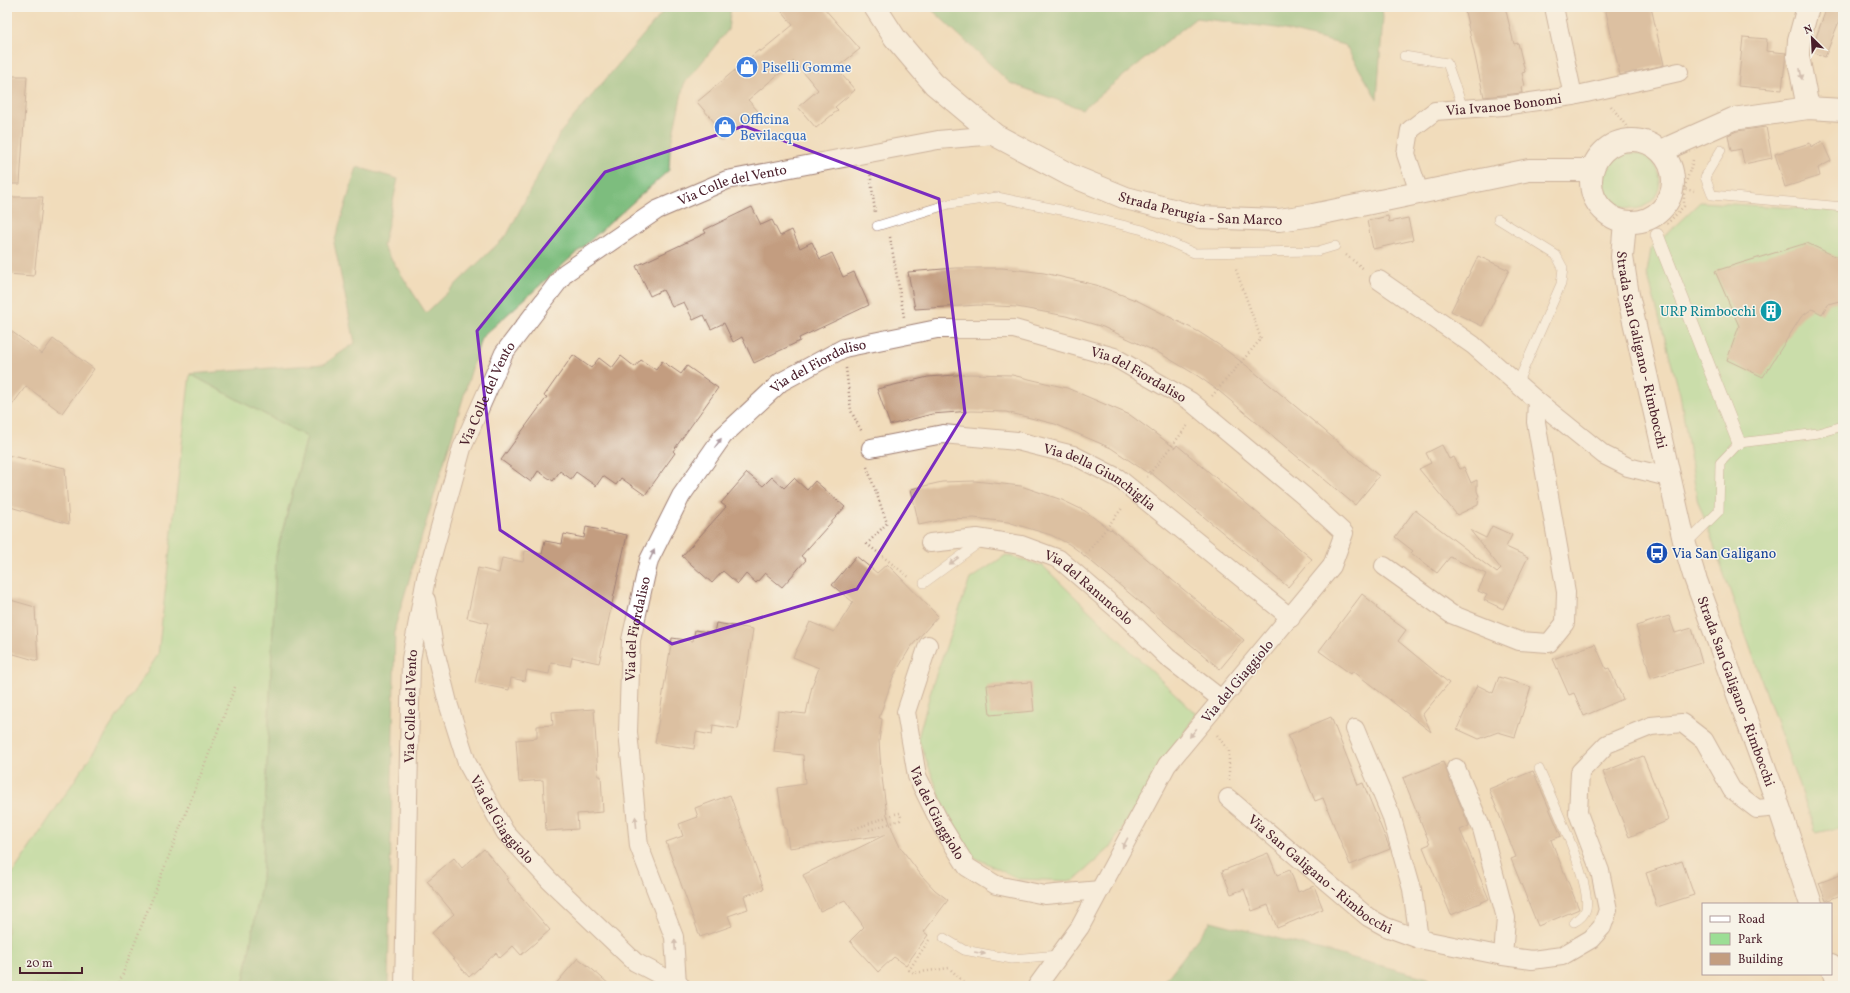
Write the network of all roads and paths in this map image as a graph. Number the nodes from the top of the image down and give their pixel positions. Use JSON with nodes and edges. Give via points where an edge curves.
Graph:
{"nodes":[{"id":1,"x":876,"y":7,"type":"edge"},
{"id":2,"x":1554,"y":7,"type":"edge"},
{"id":3,"x":1808,"y":7,"type":"edge"},
{"id":4,"x":1404,"y":56,"type":"dead end"},
{"id":5,"x":1679,"y":72,"type":"dead end"},
{"id":6,"x":1598,"y":90,"type":"junction"},
{"id":7,"x":1573,"y":96,"type":"junction"},
{"id":8,"x":1463,"y":108,"type":"junction"},
{"id":9,"x":1808,"y":108,"type":"junction"},
{"id":10,"x":1843,"y":110,"type":"edge"},
{"id":11,"x":995,"y":135,"type":"junction"},
{"id":12,"x":1636,"y":139,"type":"junction"},
{"id":13,"x":1721,"y":150,"type":"dead end"},
{"id":14,"x":1661,"y":151,"type":"junction"},
{"id":15,"x":868,"y":153,"type":"junction"},
{"id":16,"x":1592,"y":170,"type":"junction"},
{"id":17,"x":1684,"y":189,"type":"dead end"},
{"id":18,"x":1419,"y":192,"type":"junction"},
{"id":19,"x":1843,"y":207,"type":"edge"},
{"id":20,"x":1498,"y":219,"type":"dead end"},
{"id":21,"x":1625,"y":222,"type":"junction"},
{"id":22,"x":877,"y":226,"type":"junction"},
{"id":23,"x":1657,"y":235,"type":"joint"},
{"id":24,"x":1335,"y":246,"type":"dead end"},
{"id":25,"x":1230,"y":253,"type":"junction"},
{"id":26,"x":1379,"y":280,"type":"dead end"},
{"id":27,"x":907,"y":335,"type":"junction"},
{"id":28,"x":844,"y":348,"type":"junction"},
{"id":29,"x":1517,"y":384,"type":"junction"},
{"id":30,"x":1537,"y":401,"type":"junction"},
{"id":31,"x":1200,"y":410,"type":"junction"},
{"id":32,"x":1843,"y":426,"type":"edge"},
{"id":33,"x":1739,"y":443,"type":"junction"},
{"id":34,"x":871,"y":448,"type":"junction"},
{"id":35,"x":1668,"y":477,"type":"junction"},
{"id":36,"x":1135,"y":492,"type":"junction"},
{"id":37,"x":985,"y":540,"type":"junction"},
{"id":38,"x":930,"y":543,"type":"dead end"},
{"id":39,"x":1684,"y":545,"type":"junction"},
{"id":40,"x":1384,"y":566,"type":"dead end"},
{"id":41,"x":1073,"y":572,"type":"junction"},
{"id":42,"x":913,"y":581,"type":"dead end"},
{"id":43,"x":924,"y":583,"type":"dead end"},
{"id":44,"x":424,"y":587,"type":"junction"},
{"id":45,"x":1291,"y":618,"type":"junction"},
{"id":46,"x":928,"y":645,"type":"dead end"},
{"id":47,"x":235,"y":687,"type":"dead end"},
{"id":48,"x":1221,"y":699,"type":"junction"},
{"id":49,"x":1204,"y":719,"type":"junction"},
{"id":50,"x":1355,"y":729,"type":"dead end"},
{"id":51,"x":1456,"y":768,"type":"dead end"},
{"id":52,"x":1539,"y":769,"type":"dead end"},
{"id":53,"x":1228,"y":798,"type":"joint"},
{"id":54,"x":1779,"y":807,"type":"junction"},
{"id":55,"x":851,"y":830,"type":"dead end"},
{"id":56,"x":866,"y":831,"type":"dead end"},
{"id":57,"x":1600,"y":871,"type":"junction"},
{"id":58,"x":1583,"y":875,"type":"junction"},
{"id":59,"x":1100,"y":890,"type":"junction"},
{"id":60,"x":1811,"y":903,"type":"edge"},
{"id":61,"x":1574,"y":922,"type":"dead end"},
{"id":62,"x":931,"y":937,"type":"dead end"},
{"id":63,"x":944,"y":938,"type":"dead end"},
{"id":64,"x":1419,"y":940,"type":"junction"},
{"id":65,"x":1060,"y":955,"type":"junction"},
{"id":66,"x":1503,"y":956,"type":"junction"},
{"id":67,"x":1832,"y":968,"type":"edge"},
{"id":68,"x":679,"y":985,"type":"edge"},
{"id":69,"x":118,"y":986,"type":"edge"},
{"id":70,"x":404,"y":986,"type":"edge"},
{"id":71,"x":968,"y":986,"type":"edge"},
{"id":72,"x":1037,"y":986,"type":"edge"},
{"id":73,"x":1838,"y":986,"type":"edge"}],
"edges":[{"from":1,"to":11,"type":"main road","name":"Strada Perugia - San Marco","via":[[895,38],[934,84]]},
{"from":2,"to":7,"type":"street","name":"Via Ivanoe Bonomi"},
{"from":3,"to":9,"type":"main road","one_way":true,"via":[[1799,40],[1799,62]]},
{"from":4,"to":8,"type":"lane","via":[[1447,63]]},
{"from":5,"to":6,"type":"street","name":"Via Ivanoe Bonomi"},
{"from":6,"to":7,"type":"street","name":"Via Ivanoe Bonomi"},
{"from":6,"to":12,"type":"path"},
{"from":7,"to":8,"type":"street","name":"Via Ivanoe Bonomi","via":[[1503,106]]},
{"from":8,"to":18,"type":"street","name":"Via Ivanoe Bonomi","via":[[1435,110],[1410,130],[1406,154]]},
{"from":9,"to":10,"type":"main road"},
{"from":9,"to":14,"type":"main road","via":[[1733,119]]},
{"from":11,"to":15,"type":"street","name":"Via Colle del Vento","via":[[938,140]]},
{"from":11,"to":18,"type":"main road","name":"Strada Perugia - San Marco","via":[[1070,175],[1126,198],[1200,216],[1279,220]]},
{"from":12,"to":14,"type":"main road","via":[[1649,143]]},
{"from":12,"to":16,"type":"main road","via":[[1608,146],[1598,157]]},
{"from":13,"to":19,"type":"lane","via":[[1705,177],[1712,195]]},
{"from":14,"to":21,"type":"main road","via":[[1669,161],[1673,174],[1673,187],[1669,199],[1662,210],[1651,218]]},
{"from":15,"to":22,"type":"path"},
{"from":15,"to":44,"type":"street","name":"Via Colle del Vento","via":[[727,180],[657,210],[565,272],[504,353],[462,448]]},
{"from":16,"to":18,"type":"main road","name":"Strada Perugia - San Marco","via":[[1529,170]]},
{"from":16,"to":21,"type":"main road","via":[[1590,184],[1593,197],[1601,209],[1612,218]]},
{"from":17,"to":23,"type":"path","via":[[1684,206]]},
{"from":20,"to":29,"type":"lane","via":[[1556,255],[1563,268],[1561,284]]},
{"from":21,"to":35,"type":"main road","name":"Strada San Galigano - Rimbocchi","via":[[1622,257],[1628,295]]},
{"from":22,"to":25,"type":"lane","via":[[949,204],[997,197],[1143,230],[1194,253]]},
{"from":22,"to":27,"type":"path","via":[[890,237]]},
{"from":23,"to":33,"type":"street"},
{"from":24,"to":25,"type":"lane","via":[[1318,251]]},
{"from":25,"to":31,"type":"path","via":[[1261,339]]},
{"from":26,"to":29,"type":"street","via":[[1473,345]]},
{"from":27,"to":28,"type":"street","name":"Via del Fiordaliso"},
{"from":27,"to":31,"type":"street","name":"Via del Fiordaliso","via":[[937,329],[1014,329],[1114,357],[1190,401]]},
{"from":28,"to":34,"type":"path","via":[[851,411]]},
{"from":68,"to":28,"type":"street","name":"Via del Fiordaliso","one_way":true,"via":[[674,937],[639,846],[628,732],[631,640],[649,560],[681,496],[723,436],[781,382]]},
{"from":29,"to":30,"type":"street"},
{"from":30,"to":35,"type":"street","via":[[1604,455],[1628,468]]},
{"from":30,"to":40,"type":"street","via":[[1536,422],[1566,592],[1565,623],[1549,643],[1519,641],[1451,614]]},
{"from":31,"to":36,"type":"path"},
{"from":31,"to":45,"type":"street","name":"Via del Fiordaliso","via":[[1305,497],[1344,533],[1332,566]]},
{"from":32,"to":33,"type":"lane","via":[[1818,433]]},
{"from":33,"to":39,"type":"lane","via":[[1720,463],[1718,511]]},
{"from":34,"to":36,"type":"street","name":"Via della Giunchiglia","via":[[943,434],[1017,441],[1073,455],[1118,478]]},
{"from":34,"to":42,"type":"path","via":[[866,468],[887,523],[867,544]]},
{"from":35,"to":39,"type":"main road","name":"Strada San Galigano - Rimbocchi"},
{"from":36,"to":41,"type":"path"},
{"from":36,"to":45,"type":"street","name":"Via della Giunchiglia"},
{"from":37,"to":38,"type":"street","name":"Via del Ranuncolo","via":[[977,538]]},
{"from":37,"to":41,"type":"street","name":"Via del Ranuncolo","via":[[1021,545],[1059,559]]},
{"from":37,"to":43,"type":"lane","one_way":true},
{"from":39,"to":54,"type":"main road","name":"Strada San Galigano - Rimbocchi"},
{"from":41,"to":48,"type":"street","name":"Via del Ranuncolo","via":[[1125,616],[1167,657]]},
{"from":44,"to":68,"type":"street","name":"Via del Giaggiolo","via":[[434,647],[467,763],[505,832],[549,880],[635,962]]},
{"from":44,"to":70,"type":"street","name":"Via Colle del Vento","via":[[411,659]]},
{"from":45,"to":48,"type":"street","name":"Via del Giaggiolo"},
{"from":46,"to":59,"type":"street","name":"Via del Giaggiolo","via":[[906,712],[917,776],[941,825],[967,867],[996,886],[1045,895]]},
{"from":47,"to":69,"type":"path"},
{"from":48,"to":49,"type":"street","name":"Via del Giaggiolo"},
{"from":49,"to":53,"type":"path","via":[[1230,751]]},
{"from":49,"to":59,"type":"street","name":"Via del Giaggiolo","one_way":true,"via":[[1167,765]]},
{"from":50,"to":64,"type":"street","name":"Via San Galigano - Rimbocchi","via":[[1391,815],[1412,889]]},
{"from":51,"to":66,"type":"street","via":[[1482,829],[1506,918]]},
{"from":52,"to":58,"type":"lane"},
{"from":53,"to":64,"type":"street","name":"Via San Galigano - Rimbocchi","via":[[1368,917]]},
{"from":54,"to":57,"type":"street","name":"Via San Galigano - Rimbocchi","via":[[1757,809],[1732,790],[1704,740],[1682,723],[1651,726],[1607,744],[1580,772],[1578,813]]},
{"from":54,"to":60,"type":"main road","name":"Strada San Galigano - Rimbocchi"},
{"from":55,"to":56,"type":"path","bridge":true,"via":[[895,814],[901,816],[900,820]]},
{"from":57,"to":58,"type":"lane"},
{"from":57,"to":66,"type":"street","name":"Via San Galigano - Rimbocchi","via":[[1608,910],[1602,927],[1591,939],[1562,956],[1532,960]]},
{"from":58,"to":61,"type":"lane","via":[[1586,908],[1582,918]]},
{"from":59,"to":65,"type":"street","name":"Via del Giaggiolo","via":[[1080,927]]},
{"from":62,"to":71,"type":"path","via":[[909,970],[914,973],[949,968]]},
{"from":63,"to":65,"type":"lane","one_way":true,"via":[[964,950],[1012,959]]},
{"from":64,"to":66,"type":"street","name":"Via San Galigano - Rimbocchi"},
{"from":65,"to":72,"type":"street","name":"Via del Giaggiolo"},
{"from":67,"to":73,"type":"main road"}]}
